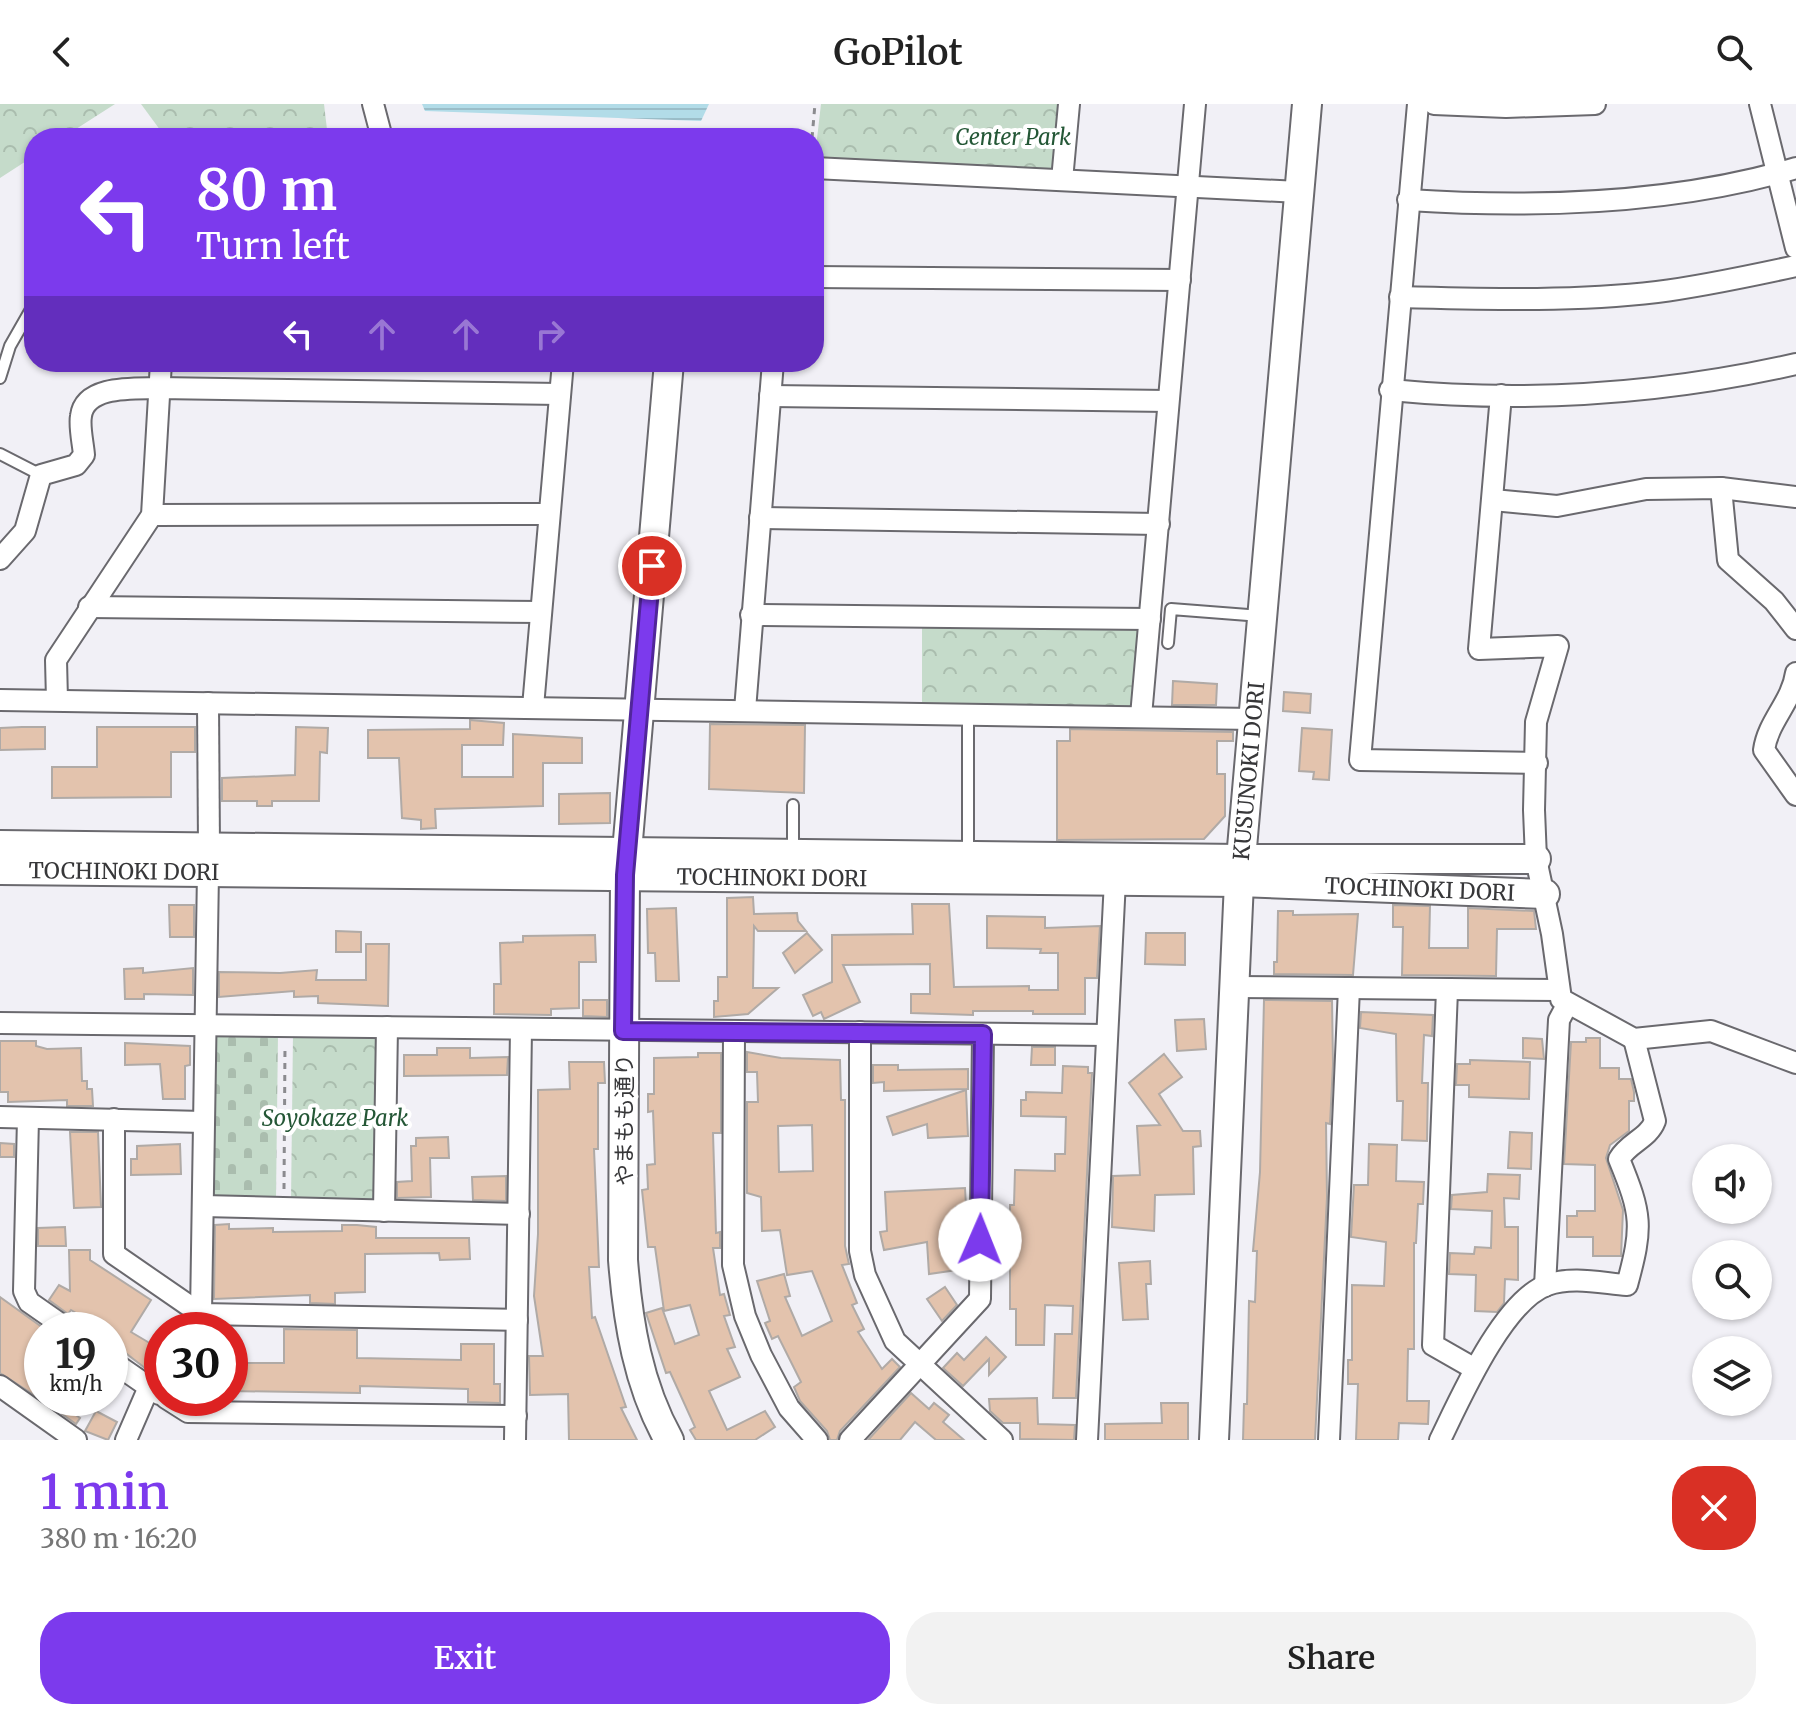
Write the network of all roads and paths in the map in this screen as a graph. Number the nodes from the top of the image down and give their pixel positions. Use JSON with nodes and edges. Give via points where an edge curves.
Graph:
{"nodes":[{"id":1,"x":373,"y":104,"type":"edge"},
{"id":2,"x":815,"y":104,"type":"edge"},
{"id":3,"x":1069,"y":104,"type":"edge"},
{"id":4,"x":1195,"y":104,"type":"edge"},
{"id":5,"x":1307,"y":104,"type":"edge"},
{"id":6,"x":1418,"y":104,"type":"edge"},
{"id":7,"x":1434,"y":104,"type":"edge"},
{"id":8,"x":1595,"y":104,"type":"edge"},
{"id":9,"x":1760,"y":104,"type":"edge"},
{"id":10,"x":379,"y":128,"type":"edge"},
{"id":11,"x":813,"y":128,"type":"edge"},
{"id":12,"x":824,"y":168,"type":"edge"},
{"id":13,"x":1787,"y":171,"type":"edge"},
{"id":14,"x":1062,"y":180,"type":"junction"},
{"id":15,"x":1187,"y":185,"type":"junction"},
{"id":16,"x":1299,"y":192,"type":"junction"},
{"id":17,"x":1408,"y":200,"type":"junction"},
{"id":18,"x":1796,"y":248,"type":"edge"},
{"id":19,"x":1796,"y":266,"type":"edge"},
{"id":20,"x":824,"y":277,"type":"edge"},
{"id":21,"x":1180,"y":280,"type":"junction"},
{"id":22,"x":1400,"y":297,"type":"junction"},
{"id":23,"x":24,"y":322,"type":"edge"},
{"id":24,"x":1796,"y":364,"type":"edge"},
{"id":25,"x":160,"y":372,"type":"edge"},
{"id":26,"x":562,"y":372,"type":"edge"},
{"id":27,"x":668,"y":372,"type":"edge"},
{"id":28,"x":772,"y":372,"type":"edge"},
{"id":29,"x":0,"y":378,"type":"edge"},
{"id":30,"x":159,"y":388,"type":"junction"},
{"id":31,"x":1390,"y":390,"type":"junction"},
{"id":32,"x":560,"y":394,"type":"junction"},
{"id":33,"x":1501,"y":395,"type":"junction"},
{"id":34,"x":770,"y":396,"type":"junction"},
{"id":35,"x":1168,"y":401,"type":"junction"},
{"id":36,"x":0,"y":454,"type":"edge"},
{"id":37,"x":41,"y":475,"type":"junction"},
{"id":38,"x":1721,"y":488,"type":"junction"},
{"id":39,"x":1796,"y":497,"type":"edge"},
{"id":40,"x":1493,"y":500,"type":"junction"},
{"id":41,"x":549,"y":514,"type":"junction"},
{"id":42,"x":152,"y":515,"type":"junction"},
{"id":43,"x":760,"y":518,"type":"junction"},
{"id":44,"x":1159,"y":524,"type":"junction"},
{"id":45,"x":0,"y":559,"type":"edge"},
{"id":46,"x":1774,"y":601,"type":"junction"},
{"id":47,"x":1796,"y":603,"type":"edge"},
{"id":48,"x":89,"y":607,"type":"junction"},
{"id":49,"x":541,"y":612,"type":"junction"},
{"id":50,"x":751,"y":615,"type":"junction"},
{"id":51,"x":1263,"y":616,"type":"junction"},
{"id":52,"x":1150,"y":619,"type":"junction"},
{"id":53,"x":1796,"y":629,"type":"edge"},
{"id":54,"x":1168,"y":643,"type":"dead end"},
{"id":55,"x":1796,"y":673,"type":"edge"},
{"id":56,"x":0,"y":700,"type":"edge"},
{"id":57,"x":57,"y":700,"type":"junction"},
{"id":58,"x":208,"y":703,"type":"junction"},
{"id":59,"x":533,"y":707,"type":"junction"},
{"id":60,"x":640,"y":710,"type":"junction"},
{"id":61,"x":745,"y":710,"type":"junction"},
{"id":62,"x":968,"y":714,"type":"junction"},
{"id":63,"x":1141,"y":716,"type":"junction"},
{"id":64,"x":1254,"y":719,"type":"junction"},
{"id":65,"x":1537,"y":763,"type":"junction"},
{"id":66,"x":1796,"y":795,"type":"edge"},
{"id":67,"x":793,"y":805,"type":"dead end"},
{"id":68,"x":0,"y":845,"type":"edge"},
{"id":69,"x":793,"y":853,"type":"junction"},
{"id":70,"x":968,"y":855,"type":"junction"},
{"id":71,"x":208,"y":859,"type":"junction"},
{"id":72,"x":1536,"y":859,"type":"junction"},
{"id":73,"x":626,"y":863,"type":"junction"},
{"id":74,"x":0,"y":870,"type":"edge"},
{"id":75,"x":1240,"y":870,"type":"junction"},
{"id":76,"x":1115,"y":880,"type":"junction"},
{"id":77,"x":1545,"y":894,"type":"junction"},
{"id":78,"x":1235,"y":987,"type":"junction"},
{"id":79,"x":1349,"y":988,"type":"junction"},
{"id":80,"x":1447,"y":990,"type":"junction"},
{"id":81,"x":1562,"y":998,"type":"junction"},
{"id":82,"x":0,"y":1023,"type":"edge"},
{"id":83,"x":206,"y":1025,"type":"junction"},
{"id":84,"x":285,"y":1026,"type":"junction"},
{"id":85,"x":387,"y":1027,"type":"junction"},
{"id":86,"x":521,"y":1029,"type":"junction"},
{"id":87,"x":623,"y":1031,"type":"junction"},
{"id":88,"x":734,"y":1031,"type":"junction"},
{"id":89,"x":860,"y":1032,"type":"junction"},
{"id":90,"x":983,"y":1034,"type":"junction"},
{"id":91,"x":1106,"y":1035,"type":"junction"},
{"id":92,"x":1634,"y":1039,"type":"junction"},
{"id":93,"x":1795,"y":1061,"type":"edge"},
{"id":94,"x":0,"y":1117,"type":"edge"},
{"id":95,"x":28,"y":1118,"type":"junction"},
{"id":96,"x":114,"y":1119,"type":"junction"},
{"id":97,"x":203,"y":1122,"type":"junction"},
{"id":98,"x":203,"y":1206,"type":"junction"},
{"id":99,"x":284,"y":1209,"type":"junction"},
{"id":100,"x":384,"y":1211,"type":"junction"},
{"id":101,"x":519,"y":1214,"type":"junction"},
{"id":102,"x":1545,"y":1286,"type":"junction"},
{"id":103,"x":43,"y":1312,"type":"edge"},
{"id":104,"x":184,"y":1312,"type":"edge"},
{"id":105,"x":197,"y":1312,"type":"edge"},
{"id":106,"x":517,"y":1320,"type":"junction"},
{"id":107,"x":248,"y":1322,"type":"edge"},
{"id":108,"x":919,"y":1366,"type":"junction"},
{"id":109,"x":1475,"y":1369,"type":"junction"},
{"id":110,"x":0,"y":1386,"type":"edge"},
{"id":111,"x":248,"y":1413,"type":"edge"},
{"id":112,"x":144,"y":1415,"type":"edge"},
{"id":113,"x":516,"y":1416,"type":"junction"},
{"id":114,"x":76,"y":1440,"type":"edge"},
{"id":115,"x":126,"y":1440,"type":"edge"},
{"id":116,"x":515,"y":1440,"type":"edge"},
{"id":117,"x":669,"y":1440,"type":"edge"},
{"id":118,"x":817,"y":1440,"type":"edge"},
{"id":119,"x":850,"y":1440,"type":"edge"},
{"id":120,"x":1002,"y":1440,"type":"edge"},
{"id":121,"x":1087,"y":1440,"type":"edge"},
{"id":122,"x":1214,"y":1440,"type":"edge"},
{"id":123,"x":1329,"y":1440,"type":"edge"},
{"id":124,"x":1440,"y":1440,"type":"edge"}],
"edges":[{"from":1,"to":10,"type":"street"},
{"from":2,"to":11,"type":"path"},
{"from":3,"to":14,"type":"street"},
{"from":4,"to":15,"type":"street"},
{"from":5,"to":16,"type":"street","name":"KUSUNOKI DORI"},
{"from":6,"to":17,"type":"street"},
{"from":7,"to":8,"type":"street"},
{"from":9,"to":13,"type":"street"},
{"from":12,"to":14,"type":"street"},
{"from":13,"to":17,"type":"street","via":[[1563,203]]},
{"from":13,"to":18,"type":"street"},
{"from":14,"to":15,"type":"street"},
{"from":15,"to":16,"type":"street"},
{"from":15,"to":21,"type":"street"},
{"from":16,"to":51,"type":"street","name":"KUSUNOKI DORI"},
{"from":17,"to":22,"type":"street"},
{"from":19,"to":22,"type":"street","via":[[1654,293],[1513,300]]},
{"from":20,"to":21,"type":"street"},
{"from":21,"to":35,"type":"street"},
{"from":22,"to":31,"type":"street"},
{"from":23,"to":29,"type":"lane"},
{"from":24,"to":33,"type":"street","via":[[1637,390]]},
{"from":25,"to":30,"type":"street"},
{"from":26,"to":32,"type":"street"},
{"from":27,"to":60,"type":"street","name":"やまもも通り"},
{"from":28,"to":34,"type":"street"},
{"from":30,"to":32,"type":"street"},
{"from":30,"to":37,"type":"street","via":[[109,390],[86,404],[81,415],[84,455],[76,465]]},
{"from":30,"to":42,"type":"street"},
{"from":31,"to":33,"type":"street"},
{"from":31,"to":65,"type":"street","via":[[1360,760]]},
{"from":32,"to":41,"type":"street"},
{"from":33,"to":40,"type":"street"},
{"from":34,"to":35,"type":"street"},
{"from":34,"to":43,"type":"street"},
{"from":35,"to":44,"type":"street"},
{"from":36,"to":37,"type":"lane"},
{"from":37,"to":45,"type":"street","via":[[25,531]]},
{"from":38,"to":39,"type":"street"},
{"from":38,"to":40,"type":"street","via":[[1646,489],[1557,506]]},
{"from":38,"to":46,"type":"street","via":[[1728,560]]},
{"from":40,"to":65,"type":"street","via":[[1479,649],[1558,646],[1536,722]]},
{"from":41,"to":42,"type":"street"},
{"from":41,"to":49,"type":"street"},
{"from":42,"to":48,"type":"street"},
{"from":43,"to":44,"type":"street"},
{"from":43,"to":50,"type":"street"},
{"from":44,"to":52,"type":"street"},
{"from":46,"to":47,"type":"street"},
{"from":46,"to":53,"type":"street"},
{"from":48,"to":49,"type":"street"},
{"from":48,"to":57,"type":"street","via":[[56,660]]},
{"from":49,"to":59,"type":"street"},
{"from":50,"to":52,"type":"street"},
{"from":50,"to":61,"type":"street"},
{"from":51,"to":54,"type":"lane","via":[[1171,609]]},
{"from":51,"to":64,"type":"street","name":"KUSUNOKI DORI"},
{"from":52,"to":63,"type":"street"},
{"from":55,"to":66,"type":"street","via":[[1794,686],[1767,731],[1764,750]]},
{"from":56,"to":57,"type":"street"},
{"from":57,"to":58,"type":"street"},
{"from":58,"to":59,"type":"street"},
{"from":58,"to":71,"type":"street"},
{"from":59,"to":60,"type":"street"},
{"from":60,"to":61,"type":"street"},
{"from":60,"to":73,"type":"street","name":"やまもも通り"},
{"from":61,"to":62,"type":"street"},
{"from":62,"to":63,"type":"street"},
{"from":62,"to":70,"type":"lane"},
{"from":63,"to":64,"type":"street"},
{"from":64,"to":75,"type":"street","name":"KUSUNOKI DORI"},
{"from":65,"to":72,"type":"street"},
{"from":67,"to":69,"type":"lane"},
{"from":68,"to":71,"type":"street","name":"TOCHINOKI DORI"},
{"from":69,"to":70,"type":"street","name":"TOCHINOKI DORI"},
{"from":69,"to":73,"type":"street","name":"TOCHINOKI DORI"},
{"from":70,"to":75,"type":"street","name":"TOCHINOKI DORI"},
{"from":71,"to":73,"type":"street","name":"TOCHINOKI DORI"},
{"from":71,"to":74,"type":"street","name":"TOCHINOKI DORI"},
{"from":71,"to":83,"type":"street"},
{"from":72,"to":75,"type":"street","name":"TOCHINOKI DORI"},
{"from":72,"to":77,"type":"street"},
{"from":73,"to":76,"type":"street","name":"TOCHINOKI DORI"},
{"from":73,"to":87,"type":"street","name":"やまもも通り"},
{"from":75,"to":76,"type":"street","name":"TOCHINOKI DORI"},
{"from":75,"to":77,"type":"street","name":"TOCHINOKI DORI"},
{"from":75,"to":78,"type":"street","name":"KUSUNOKI DORI"},
{"from":76,"to":91,"type":"street"},
{"from":77,"to":81,"type":"street"},
{"from":78,"to":79,"type":"street"},
{"from":78,"to":122,"type":"street","name":"KUSUNOKI DORI"},
{"from":79,"to":80,"type":"street"},
{"from":79,"to":123,"type":"street"},
{"from":80,"to":81,"type":"street"},
{"from":80,"to":109,"type":"street","via":[[1433,1345]]},
{"from":81,"to":92,"type":"street"},
{"from":81,"to":102,"type":"street"},
{"from":82,"to":83,"type":"street"},
{"from":83,"to":84,"type":"street"},
{"from":83,"to":97,"type":"street"},
{"from":84,"to":85,"type":"street"},
{"from":84,"to":99,"type":"path"},
{"from":85,"to":86,"type":"street"},
{"from":85,"to":100,"type":"street"},
{"from":86,"to":87,"type":"street"},
{"from":86,"to":101,"type":"street"},
{"from":87,"to":88,"type":"street"},
{"from":87,"to":117,"type":"street","name":"やまもも通り","via":[[627,1307],[640,1371]]},
{"from":88,"to":89,"type":"street"},
{"from":88,"to":118,"type":"street","via":[[733,1265],[761,1355],[789,1408]]},
{"from":89,"to":90,"type":"street"},
{"from":89,"to":108,"type":"street","via":[[860,1251],[889,1332]]},
{"from":90,"to":91,"type":"street"},
{"from":90,"to":108,"type":"street","via":[[980,1299]]},
{"from":91,"to":121,"type":"street"},
{"from":92,"to":93,"type":"street","via":[[1711,1031]]},
{"from":92,"to":102,"type":"street","via":[[1655,1121],[1619,1159],[1637,1205],[1640,1237],[1627,1285],[1567,1280]]},
{"from":94,"to":95,"type":"street"},
{"from":95,"to":96,"type":"street"},
{"from":95,"to":103,"type":"street","via":[[24,1291]]},
{"from":96,"to":97,"type":"street"},
{"from":96,"to":104,"type":"street","via":[[114,1254]]},
{"from":97,"to":98,"type":"street"},
{"from":98,"to":99,"type":"street"},
{"from":98,"to":105,"type":"street"},
{"from":99,"to":100,"type":"street"},
{"from":100,"to":101,"type":"street"},
{"from":101,"to":106,"type":"street"},
{"from":102,"to":109,"type":"street","via":[[1521,1300]]},
{"from":106,"to":107,"type":"street"},
{"from":106,"to":113,"type":"street"},
{"from":108,"to":119,"type":"street"},
{"from":108,"to":120,"type":"street"},
{"from":109,"to":124,"type":"street"},
{"from":110,"to":114,"type":"street"},
{"from":111,"to":113,"type":"street"},
{"from":112,"to":115,"type":"street"},
{"from":113,"to":116,"type":"street"}]}
